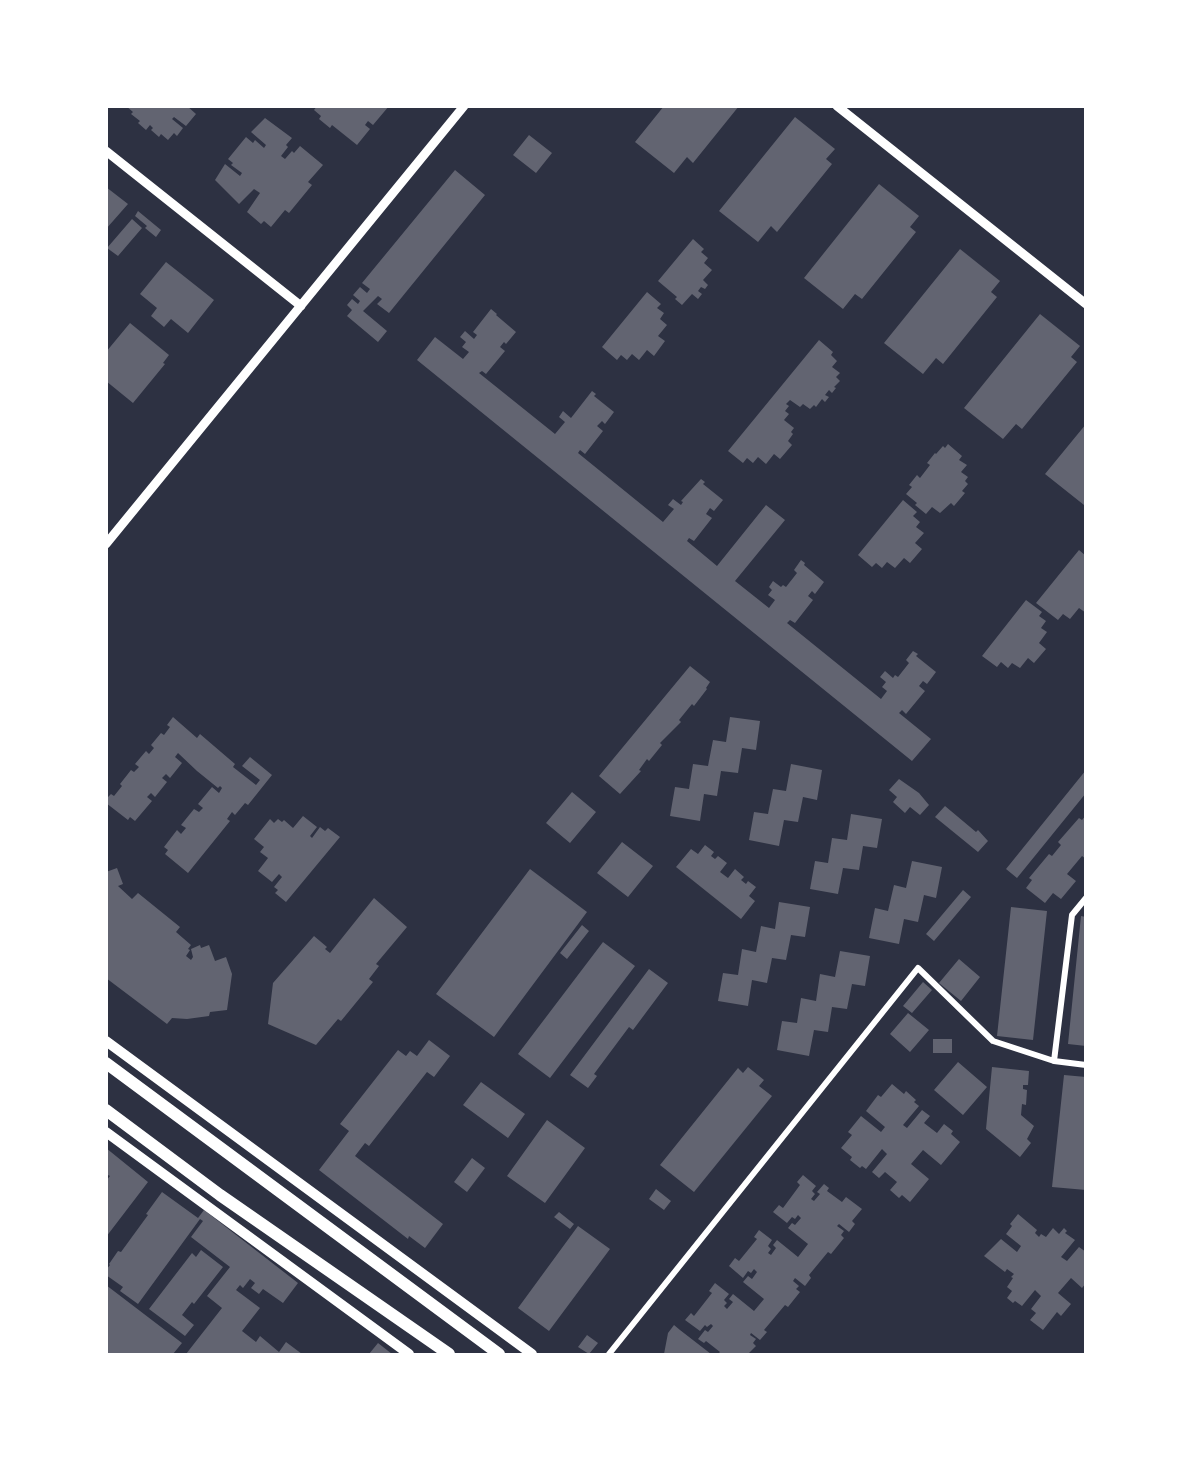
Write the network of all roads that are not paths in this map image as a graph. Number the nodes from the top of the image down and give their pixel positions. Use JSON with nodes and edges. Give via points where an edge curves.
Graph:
{"nodes":[{"id":1,"x":464,"y":106,"type":"edge"},
{"id":2,"x":837,"y":106,"type":"edge"},
{"id":3,"x":106,"y":151,"type":"edge"},
{"id":4,"x":1086,"y":304,"type":"edge"},
{"id":5,"x":301,"y":306,"type":"junction"},
{"id":6,"x":106,"y":544,"type":"edge"},
{"id":7,"x":1086,"y":898,"type":"edge"},
{"id":8,"x":106,"y":1041,"type":"edge"},
{"id":9,"x":1054,"y":1061,"type":"junction"},
{"id":10,"x":106,"y":1063,"type":"edge"},
{"id":11,"x":1086,"y":1065,"type":"edge"},
{"id":12,"x":106,"y":1110,"type":"edge"},
{"id":13,"x":106,"y":1132,"type":"edge"},
{"id":14,"x":409,"y":1354,"type":"edge"},
{"id":15,"x":449,"y":1354,"type":"edge"},
{"id":16,"x":500,"y":1354,"type":"edge"},
{"id":17,"x":532,"y":1354,"type":"edge"},
{"id":18,"x":609,"y":1354,"type":"edge"}],
"edges":[{"from":1,"to":5,"type":"street"},
{"from":2,"to":4,"type":"street"},
{"from":3,"to":5,"type":"street"},
{"from":5,"to":6,"type":"street"},
{"from":7,"to":9,"type":"street","via":[[1072,915]]},
{"from":8,"to":17,"type":"main road"},
{"from":9,"to":11,"type":"street"},
{"from":9,"to":18,"type":"street","via":[[993,1041],[918,968]]},
{"from":10,"to":16,"type":"highway"},
{"from":12,"to":15,"type":"highway","via":[[220,1195]]},
{"from":13,"to":14,"type":"main road"}]}
